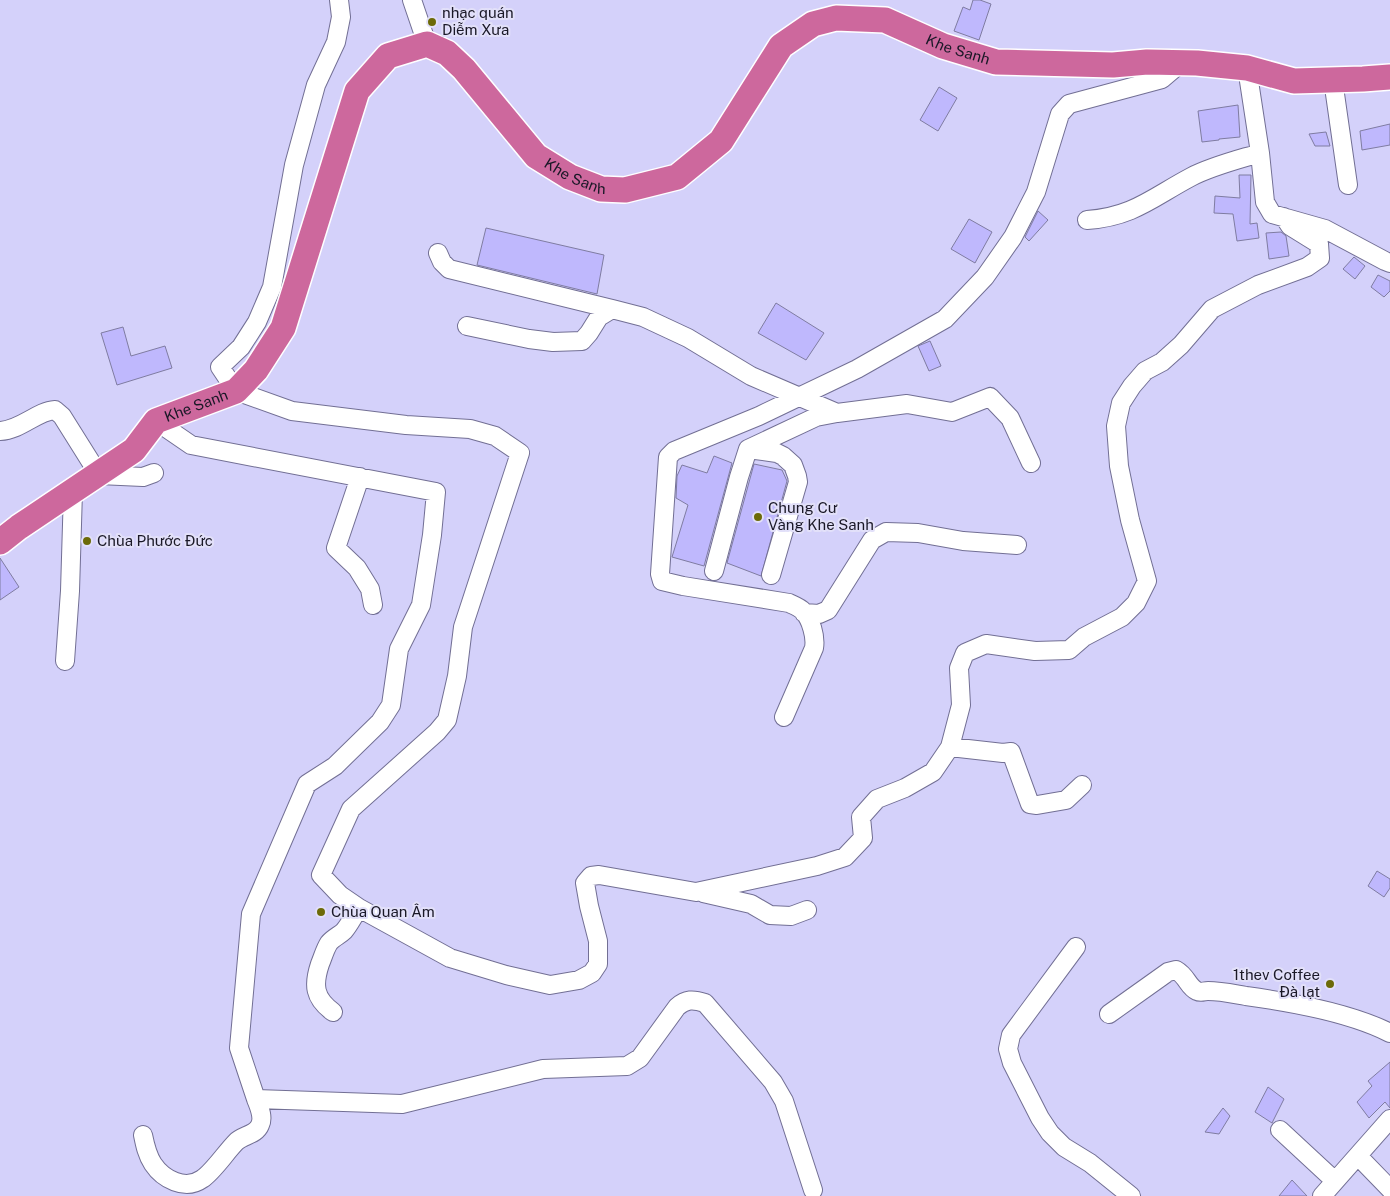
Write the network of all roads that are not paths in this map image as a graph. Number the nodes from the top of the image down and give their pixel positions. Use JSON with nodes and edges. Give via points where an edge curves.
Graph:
{"nodes":[{"id":1,"x":339,"y":0,"type":"edge"},
{"id":2,"x":412,"y":0,"type":"edge"},
{"id":3,"x":427,"y":44,"type":"junction"},
{"id":4,"x":1182,"y":62,"type":"junction"},
{"id":5,"x":1247,"y":68,"type":"junction"},
{"id":6,"x":1390,"y":77,"type":"edge"},
{"id":7,"x":1333,"y":80,"type":"junction"},
{"id":8,"x":1260,"y":153,"type":"junction"},
{"id":9,"x":1348,"y":184,"type":"dead end"},
{"id":10,"x":1284,"y":217,"type":"junction"},
{"id":11,"x":1087,"y":220,"type":"dead end"},
{"id":12,"x":438,"y":252,"type":"dead end"},
{"id":13,"x":1390,"y":263,"type":"edge"},
{"id":14,"x":612,"y":309,"type":"junction"},
{"id":15,"x":467,"y":326,"type":"dead end"},
{"id":16,"x":236,"y":391,"type":"junction"},
{"id":17,"x":801,"y":396,"type":"junction"},
{"id":18,"x":837,"y":413,"type":"junction"},
{"id":19,"x":156,"y":421,"type":"junction"},
{"id":20,"x":0,"y":430,"type":"edge"},
{"id":21,"x":748,"y":450,"type":"junction"},
{"id":22,"x":1031,"y":464,"type":"dead end"},
{"id":23,"x":99,"y":474,"type":"junction"},
{"id":24,"x":154,"y":474,"type":"dead end"},
{"id":25,"x":360,"y":477,"type":"junction"},
{"id":26,"x":74,"y":491,"type":"junction"},
{"id":27,"x":0,"y":542,"type":"edge"},
{"id":28,"x":1017,"y":545,"type":"dead end"},
{"id":29,"x":714,"y":570,"type":"dead end"},
{"id":30,"x":771,"y":575,"type":"dead end"},
{"id":31,"x":373,"y":605,"type":"dead end"},
{"id":32,"x":804,"y":612,"type":"junction"},
{"id":33,"x":65,"y":661,"type":"dead end"},
{"id":34,"x":784,"y":716,"type":"dead end"},
{"id":35,"x":950,"y":747,"type":"junction"},
{"id":36,"x":1082,"y":785,"type":"dead end"},
{"id":37,"x":696,"y":892,"type":"junction"},
{"id":38,"x":359,"y":908,"type":"junction"},
{"id":39,"x":808,"y":910,"type":"dead end"},
{"id":40,"x":1076,"y":947,"type":"dead end"},
{"id":41,"x":333,"y":1012,"type":"dead end"},
{"id":42,"x":1109,"y":1014,"type":"dead end"},
{"id":43,"x":1390,"y":1033,"type":"edge"},
{"id":44,"x":256,"y":1100,"type":"junction"},
{"id":45,"x":1390,"y":1119,"type":"edge"},
{"id":46,"x":1280,"y":1130,"type":"dead end"},
{"id":47,"x":143,"y":1135,"type":"dead end"},
{"id":48,"x":1358,"y":1156,"type":"junction"},
{"id":49,"x":1335,"y":1181,"type":"junction"},
{"id":50,"x":1390,"y":1188,"type":"edge"},
{"id":51,"x":813,"y":1190,"type":"dead end"},
{"id":52,"x":1131,"y":1196,"type":"edge"},
{"id":53,"x":1322,"y":1196,"type":"edge"}],
"edges":[{"from":1,"to":16,"type":"street","via":[[342,17],[336,42],[316,85],[294,165],[272,287],[257,322],[241,347],[220,367]]},
{"from":2,"to":3,"type":"street"},
{"from":3,"to":4,"type":"highway","name":"Khe Sanh","via":[[447,52],[464,68],[536,156],[570,177],[601,189],[625,190],[677,177],[721,141],[781,46],[813,24],[836,18],[884,20],[943,46],[996,62],[1113,65]]},
{"from":3,"to":16,"type":"highway","name":"Khe Sanh","via":[[388,56],[357,91],[283,328],[256,370]]},
{"from":4,"to":5,"type":"highway","name":"Khe Sanh"},
{"from":4,"to":17,"type":"street","via":[[1162,79],[1069,104],[1060,114],[1036,192],[1013,237],[984,278],[945,319],[857,369]]},
{"from":5,"to":7,"type":"highway","name":"Khe Sanh","via":[[1294,81]]},
{"from":5,"to":8,"type":"street"},
{"from":6,"to":7,"type":"highway","name":"Khe Sanh"},
{"from":7,"to":9,"type":"street"},
{"from":8,"to":10,"type":"street","via":[[1265,202],[1272,214]]},
{"from":8,"to":11,"type":"street","via":[[1192,176],[1119,215]]},
{"from":10,"to":13,"type":"street","via":[[1325,229]]},
{"from":10,"to":35,"type":"street","via":[[1290,226],[1319,244],[1320,258],[1307,267],[1258,285],[1212,309],[1181,346],[1145,372],[1122,403],[1116,426],[1119,466],[1147,581],[1136,603],[1122,617],[1084,636],[1069,650],[1036,652],[986,644],[965,653],[958,668],[962,705]]},
{"from":12,"to":14,"type":"street","via":[[449,269]]},
{"from":14,"to":15,"type":"street","via":[[599,317],[582,341],[529,339]]},
{"from":14,"to":17,"type":"street","via":[[643,317],[688,338],[751,376]]},
{"from":16,"to":19,"type":"highway","name":"Khe Sanh"},
{"from":16,"to":38,"type":"street","via":[[292,411],[470,429],[495,436],[520,453],[463,627],[447,720],[351,809],[321,875],[340,895]]},
{"from":17,"to":18,"type":"street"},
{"from":17,"to":32,"type":"street","via":[[674,451],[668,457],[660,574],[662,581],[669,584],[780,601]]},
{"from":18,"to":21,"type":"street","via":[[816,417]]},
{"from":18,"to":22,"type":"street","via":[[907,404],[952,412],[990,396],[1010,418]]},
{"from":19,"to":23,"type":"highway","name":"Khe Sanh","via":[[134,450]]},
{"from":19,"to":25,"type":"street","via":[[191,445]]},
{"from":20,"to":23,"type":"street","via":[[8,430],[55,410]]},
{"from":21,"to":29,"type":"street"},
{"from":21,"to":30,"type":"street","via":[[783,456],[793,465],[797,476],[792,506]]},
{"from":23,"to":24,"type":"street","via":[[144,477]]},
{"from":23,"to":26,"type":"highway","name":"Khe Sanh"},
{"from":25,"to":31,"type":"street","via":[[336,548],[357,568],[370,589]]},
{"from":25,"to":44,"type":"street","via":[[436,492],[421,605],[399,649],[391,705],[380,722],[335,766],[307,784],[251,914],[239,1048]]},
{"from":26,"to":27,"type":"highway","name":"Khe Sanh"},
{"from":26,"to":33,"type":"street"},
{"from":28,"to":32,"type":"street","via":[[886,532],[872,540],[828,610],[819,614]]},
{"from":32,"to":34,"type":"street","via":[[815,643]]},
{"from":35,"to":36,"type":"street","via":[[1011,752],[1030,804],[1066,800]]},
{"from":35,"to":37,"type":"street","via":[[933,772],[877,799],[861,817],[863,838],[845,857],[818,866]]},
{"from":37,"to":38,"type":"street","via":[[599,874],[591,876],[585,883],[598,941],[598,964],[592,973],[579,980],[550,984],[450,958]]},
{"from":37,"to":39,"type":"street","via":[[751,904],[770,915],[791,916]]},
{"from":38,"to":41,"type":"street","via":[[344,930],[331,941],[316,976],[318,995]]},
{"from":40,"to":52,"type":"street","via":[[1011,1035],[1008,1049],[1040,1118],[1058,1143],[1090,1163]]},
{"from":42,"to":43,"type":"street","via":[[1168,972],[1176,970],[1199,992],[1306,1007]]},
{"from":44,"to":47,"type":"street","via":[[262,1123],[257,1130],[238,1140],[202,1179],[191,1183],[179,1184],[153,1165]]},
{"from":44,"to":51,"type":"street","via":[[402,1104],[543,1069],[628,1066],[640,1058],[676,1007],[694,999],[705,1003],[773,1082],[784,1101]]},
{"from":45,"to":48,"type":"street"},
{"from":46,"to":49,"type":"street"},
{"from":48,"to":49,"type":"street"},
{"from":48,"to":50,"type":"street"},
{"from":49,"to":53,"type":"street"}]}
